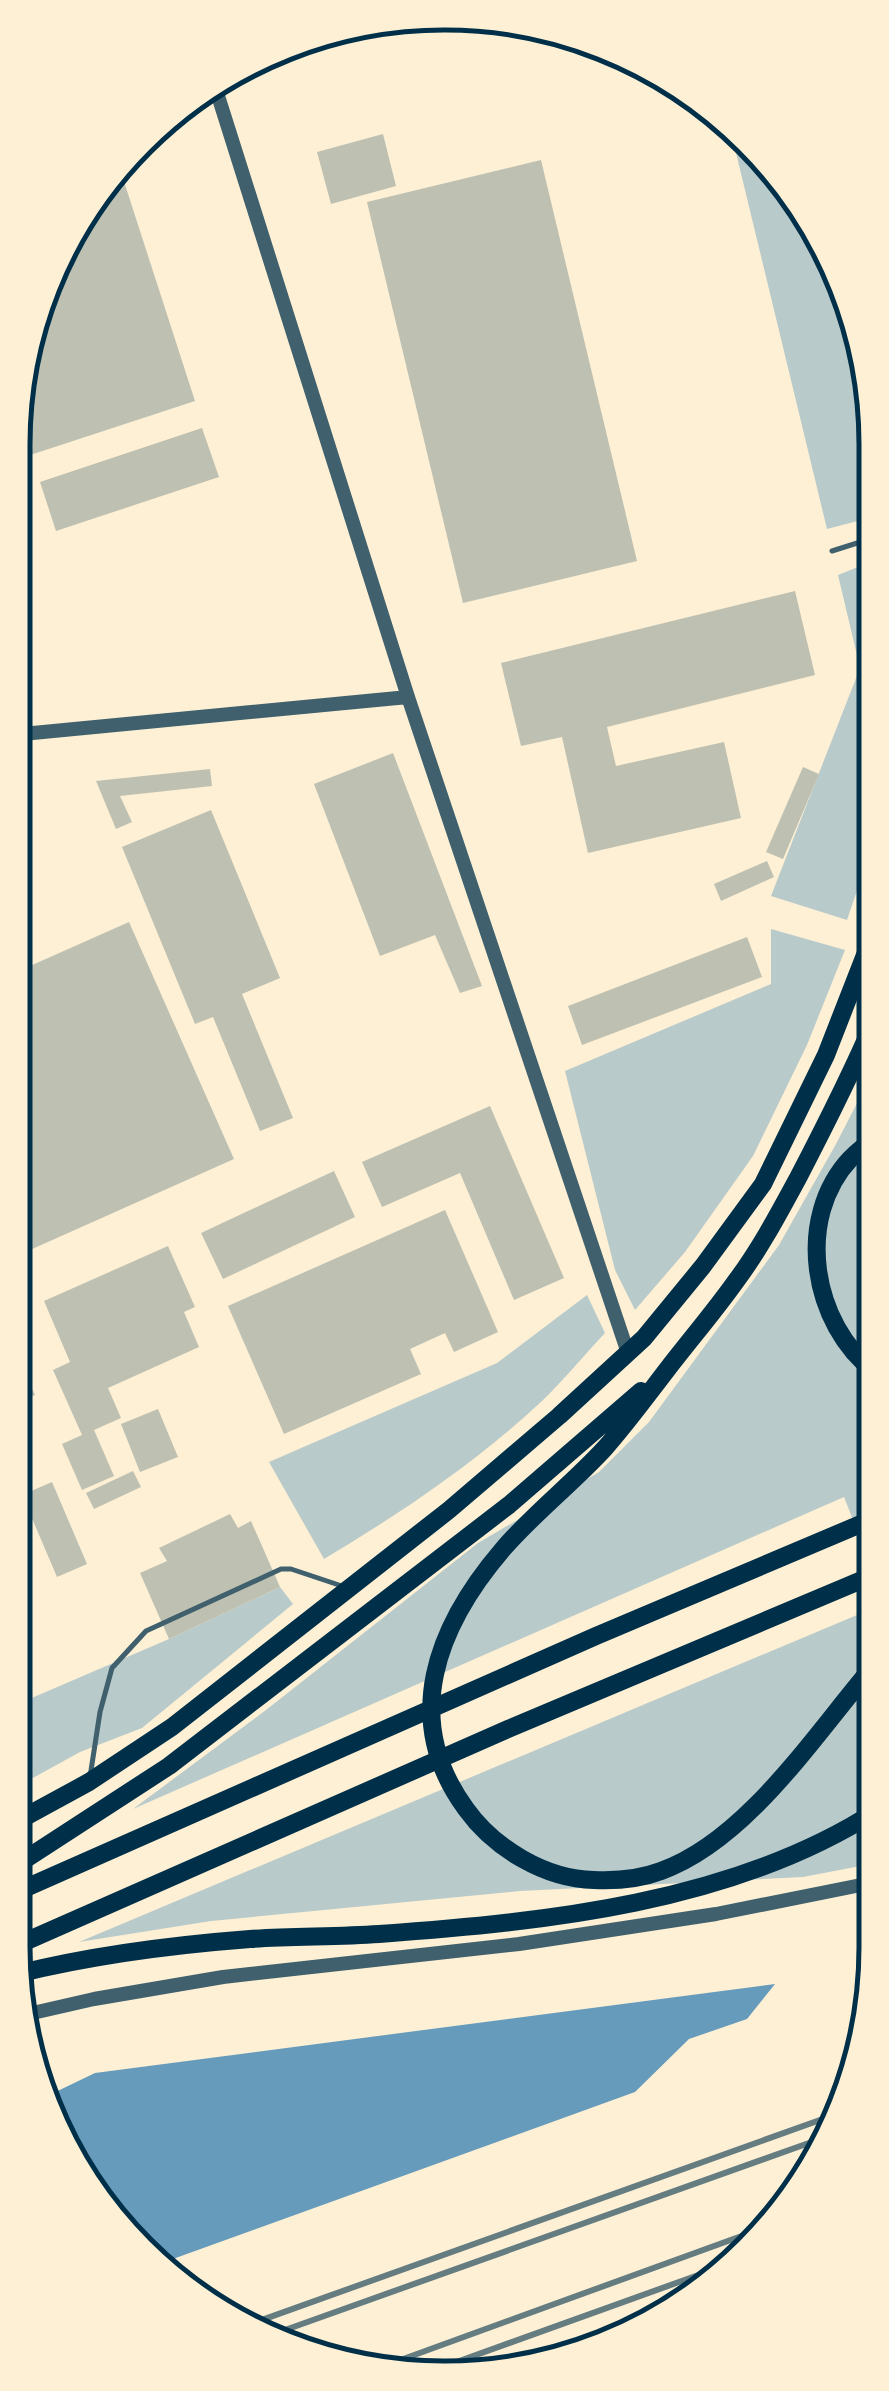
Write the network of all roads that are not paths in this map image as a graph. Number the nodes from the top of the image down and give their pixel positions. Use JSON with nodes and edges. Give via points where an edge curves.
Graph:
{"nodes":[{"id":1,"x":219,"y":97,"type":"edge"},
{"id":2,"x":859,"y":542,"type":"edge"},
{"id":3,"x":832,"y":551,"type":"dead end"},
{"id":4,"x":408,"y":697,"type":"junction"},
{"id":5,"x":30,"y":732,"type":"edge"},
{"id":6,"x":859,"y":971,"type":"edge"},
{"id":7,"x":859,"y":1054,"type":"edge"},
{"id":8,"x":859,"y":1151,"type":"edge"},
{"id":9,"x":628,"y":1353,"type":"junction"},
{"id":10,"x":859,"y":1359,"type":"edge"},
{"id":11,"x":668,"y":1368,"type":"junction"},
{"id":12,"x":859,"y":1525,"type":"edge"},
{"id":13,"x":859,"y":1582,"type":"edge"},
{"id":14,"x":350,"y":1588,"type":"junction"},
{"id":15,"x":859,"y":1683,"type":"edge"},
{"id":16,"x":89,"y":1782,"type":"junction"},
{"id":17,"x":30,"y":1814,"type":"edge"},
{"id":18,"x":859,"y":1822,"type":"edge"},
{"id":19,"x":30,"y":1856,"type":"edge"},
{"id":20,"x":859,"y":1885,"type":"edge"},
{"id":21,"x":30,"y":1886,"type":"edge"},
{"id":22,"x":30,"y":1939,"type":"edge"},
{"id":23,"x":31,"y":1971,"type":"edge"},
{"id":24,"x":36,"y":2012,"type":"edge"}],
"edges":[{"from":1,"to":4,"type":"street"},
{"from":2,"to":3,"type":"lane"},
{"from":4,"to":5,"type":"street"},
{"from":4,"to":9,"type":"street"},
{"from":6,"to":9,"type":"highway","via":[[764,1184]]},
{"from":7,"to":11,"type":"highway","via":[[767,1234]]},
{"from":8,"to":10,"type":"highway","via":[[827,1197],[817,1262],[833,1324]]},
{"from":9,"to":14,"type":"highway"},
{"from":11,"to":15,"type":"highway","via":[[586,1470],[505,1547],[445,1639],[431,1691],[431,1722],[456,1796],[486,1834],[530,1862],[588,1880],[645,1876],[702,1850],[742,1817]]},
{"from":11,"to":19,"type":"highway","via":[[509,1505],[169,1766]]},
{"from":12,"to":21,"type":"highway"},
{"from":13,"to":22,"type":"highway"},
{"from":14,"to":16,"type":"highway","via":[[172,1727]]},
{"from":14,"to":16,"type":"lane","via":[[281,1569],[146,1632],[112,1668]]},
{"from":16,"to":17,"type":"highway"},
{"from":18,"to":23,"type":"highway","via":[[692,1891],[600,1908],[377,1934],[151,1949]]},
{"from":20,"to":24,"type":"street","via":[[518,1944],[223,1977]]}]}
